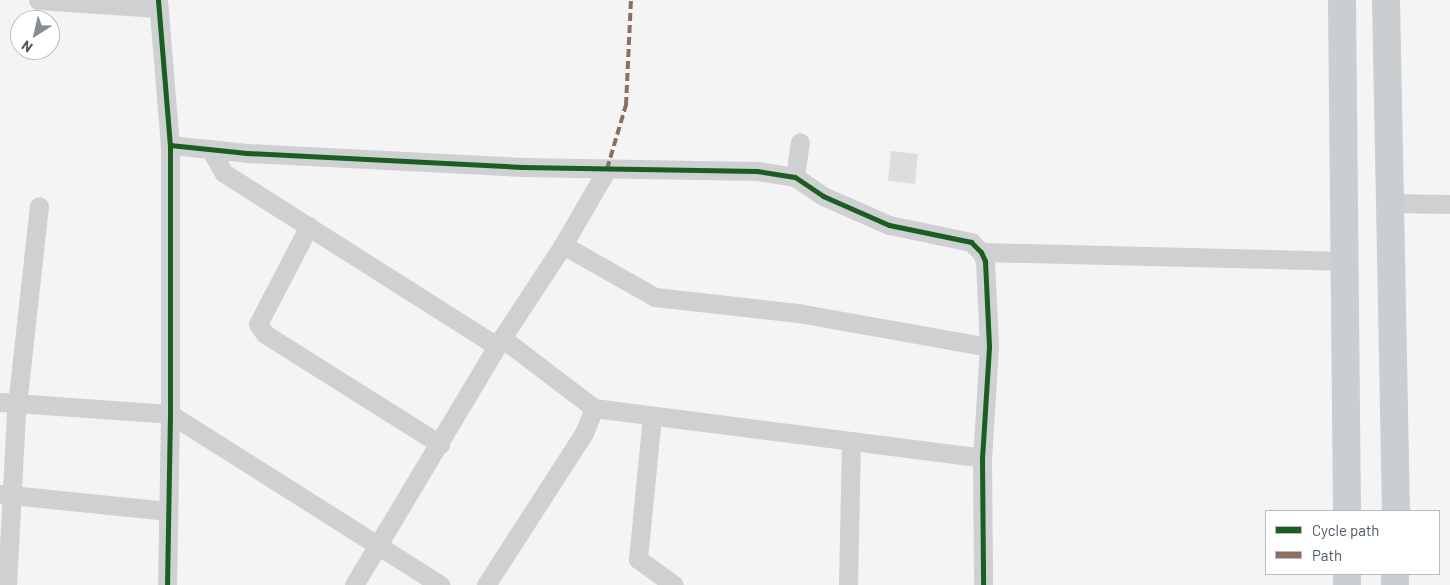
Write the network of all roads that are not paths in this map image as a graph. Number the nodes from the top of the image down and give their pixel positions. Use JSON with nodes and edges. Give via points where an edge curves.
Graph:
{"nodes":[{"id":1,"x":38,"y":0,"type":"edge"},
{"id":2,"x":1342,"y":0,"type":"edge"},
{"id":3,"x":1386,"y":0,"type":"edge"},
{"id":4,"x":158,"y":4,"type":"edge"},
{"id":5,"x":800,"y":142,"type":"dead end"},
{"id":6,"x":170,"y":145,"type":"junction"},
{"id":7,"x":210,"y":149,"type":"junction"},
{"id":8,"x":608,"y":169,"type":"junction"},
{"id":9,"x":795,"y":177,"type":"junction"},
{"id":10,"x":1389,"y":203,"type":"junction"},
{"id":11,"x":1450,"y":204,"type":"edge"},
{"id":12,"x":39,"y":206,"type":"dead end"},
{"id":13,"x":309,"y":226,"type":"junction"},
{"id":14,"x":563,"y":246,"type":"junction"},
{"id":15,"x":981,"y":252,"type":"junction"},
{"id":16,"x":1344,"y":262,"type":"junction"},
{"id":17,"x":500,"y":342,"type":"junction"},
{"id":18,"x":989,"y":347,"type":"junction"},
{"id":19,"x":9,"y":403,"type":"edge"},
{"id":20,"x":594,"y":408,"type":"junction"},
{"id":21,"x":170,"y":414,"type":"junction"},
{"id":22,"x":652,"y":416,"type":"junction"},
{"id":23,"x":851,"y":442,"type":"junction"},
{"id":24,"x":440,"y":444,"type":"junction"},
{"id":25,"x":982,"y":458,"type":"junction"},
{"id":26,"x":6,"y":495,"type":"edge"},
{"id":27,"x":1347,"y":510,"type":"edge"},
{"id":28,"x":1396,"y":510,"type":"edge"},
{"id":29,"x":168,"y":511,"type":"junction"},
{"id":30,"x":379,"y":546,"type":"junction"},
{"id":31,"x":7,"y":585,"type":"edge"},
{"id":32,"x":167,"y":585,"type":"edge"},
{"id":33,"x":354,"y":585,"type":"edge"},
{"id":34,"x":441,"y":585,"type":"edge"},
{"id":35,"x":486,"y":585,"type":"edge"},
{"id":36,"x":674,"y":585,"type":"edge"},
{"id":37,"x":848,"y":585,"type":"edge"},
{"id":38,"x":983,"y":585,"type":"edge"}],
"edges":[{"from":1,"to":4,"type":"street"},
{"from":2,"to":16,"type":"main road"},
{"from":3,"to":10,"type":"main road"},
{"from":4,"to":6,"type":"street"},
{"from":5,"to":9,"type":"street"},
{"from":6,"to":7,"type":"street"},
{"from":6,"to":21,"type":"street"},
{"from":7,"to":8,"type":"street","via":[[247,154]]},
{"from":7,"to":13,"type":"street","via":[[224,173]]},
{"from":8,"to":9,"type":"street","via":[[756,171]]},
{"from":8,"to":14,"type":"street"},
{"from":9,"to":15,"type":"street","via":[[823,196],[889,225],[971,242]]},
{"from":10,"to":11,"type":"street"},
{"from":10,"to":28,"type":"main road"},
{"from":12,"to":19,"type":"street"},
{"from":13,"to":17,"type":"street"},
{"from":13,"to":24,"type":"street","via":[[258,324],[265,334]]},
{"from":14,"to":17,"type":"street"},
{"from":14,"to":18,"type":"street","via":[[654,297],[798,313]]},
{"from":15,"to":16,"type":"street"},
{"from":15,"to":18,"type":"street","via":[[985,261]]},
{"from":16,"to":27,"type":"main road"},
{"from":17,"to":20,"type":"street"},
{"from":17,"to":24,"type":"street"},
{"from":18,"to":25,"type":"street"},
{"from":19,"to":21,"type":"street"},
{"from":19,"to":26,"type":"street"},
{"from":20,"to":22,"type":"street"},
{"from":20,"to":35,"type":"street","via":[[584,433]]},
{"from":21,"to":29,"type":"street"},
{"from":21,"to":30,"type":"street"},
{"from":22,"to":23,"type":"street"},
{"from":22,"to":36,"type":"street","via":[[638,560]]},
{"from":23,"to":25,"type":"street"},
{"from":23,"to":37,"type":"street"},
{"from":24,"to":30,"type":"street"},
{"from":25,"to":38,"type":"street"},
{"from":26,"to":29,"type":"street"},
{"from":26,"to":31,"type":"street"},
{"from":29,"to":32,"type":"street"},
{"from":30,"to":33,"type":"street"},
{"from":30,"to":34,"type":"street"}]}
